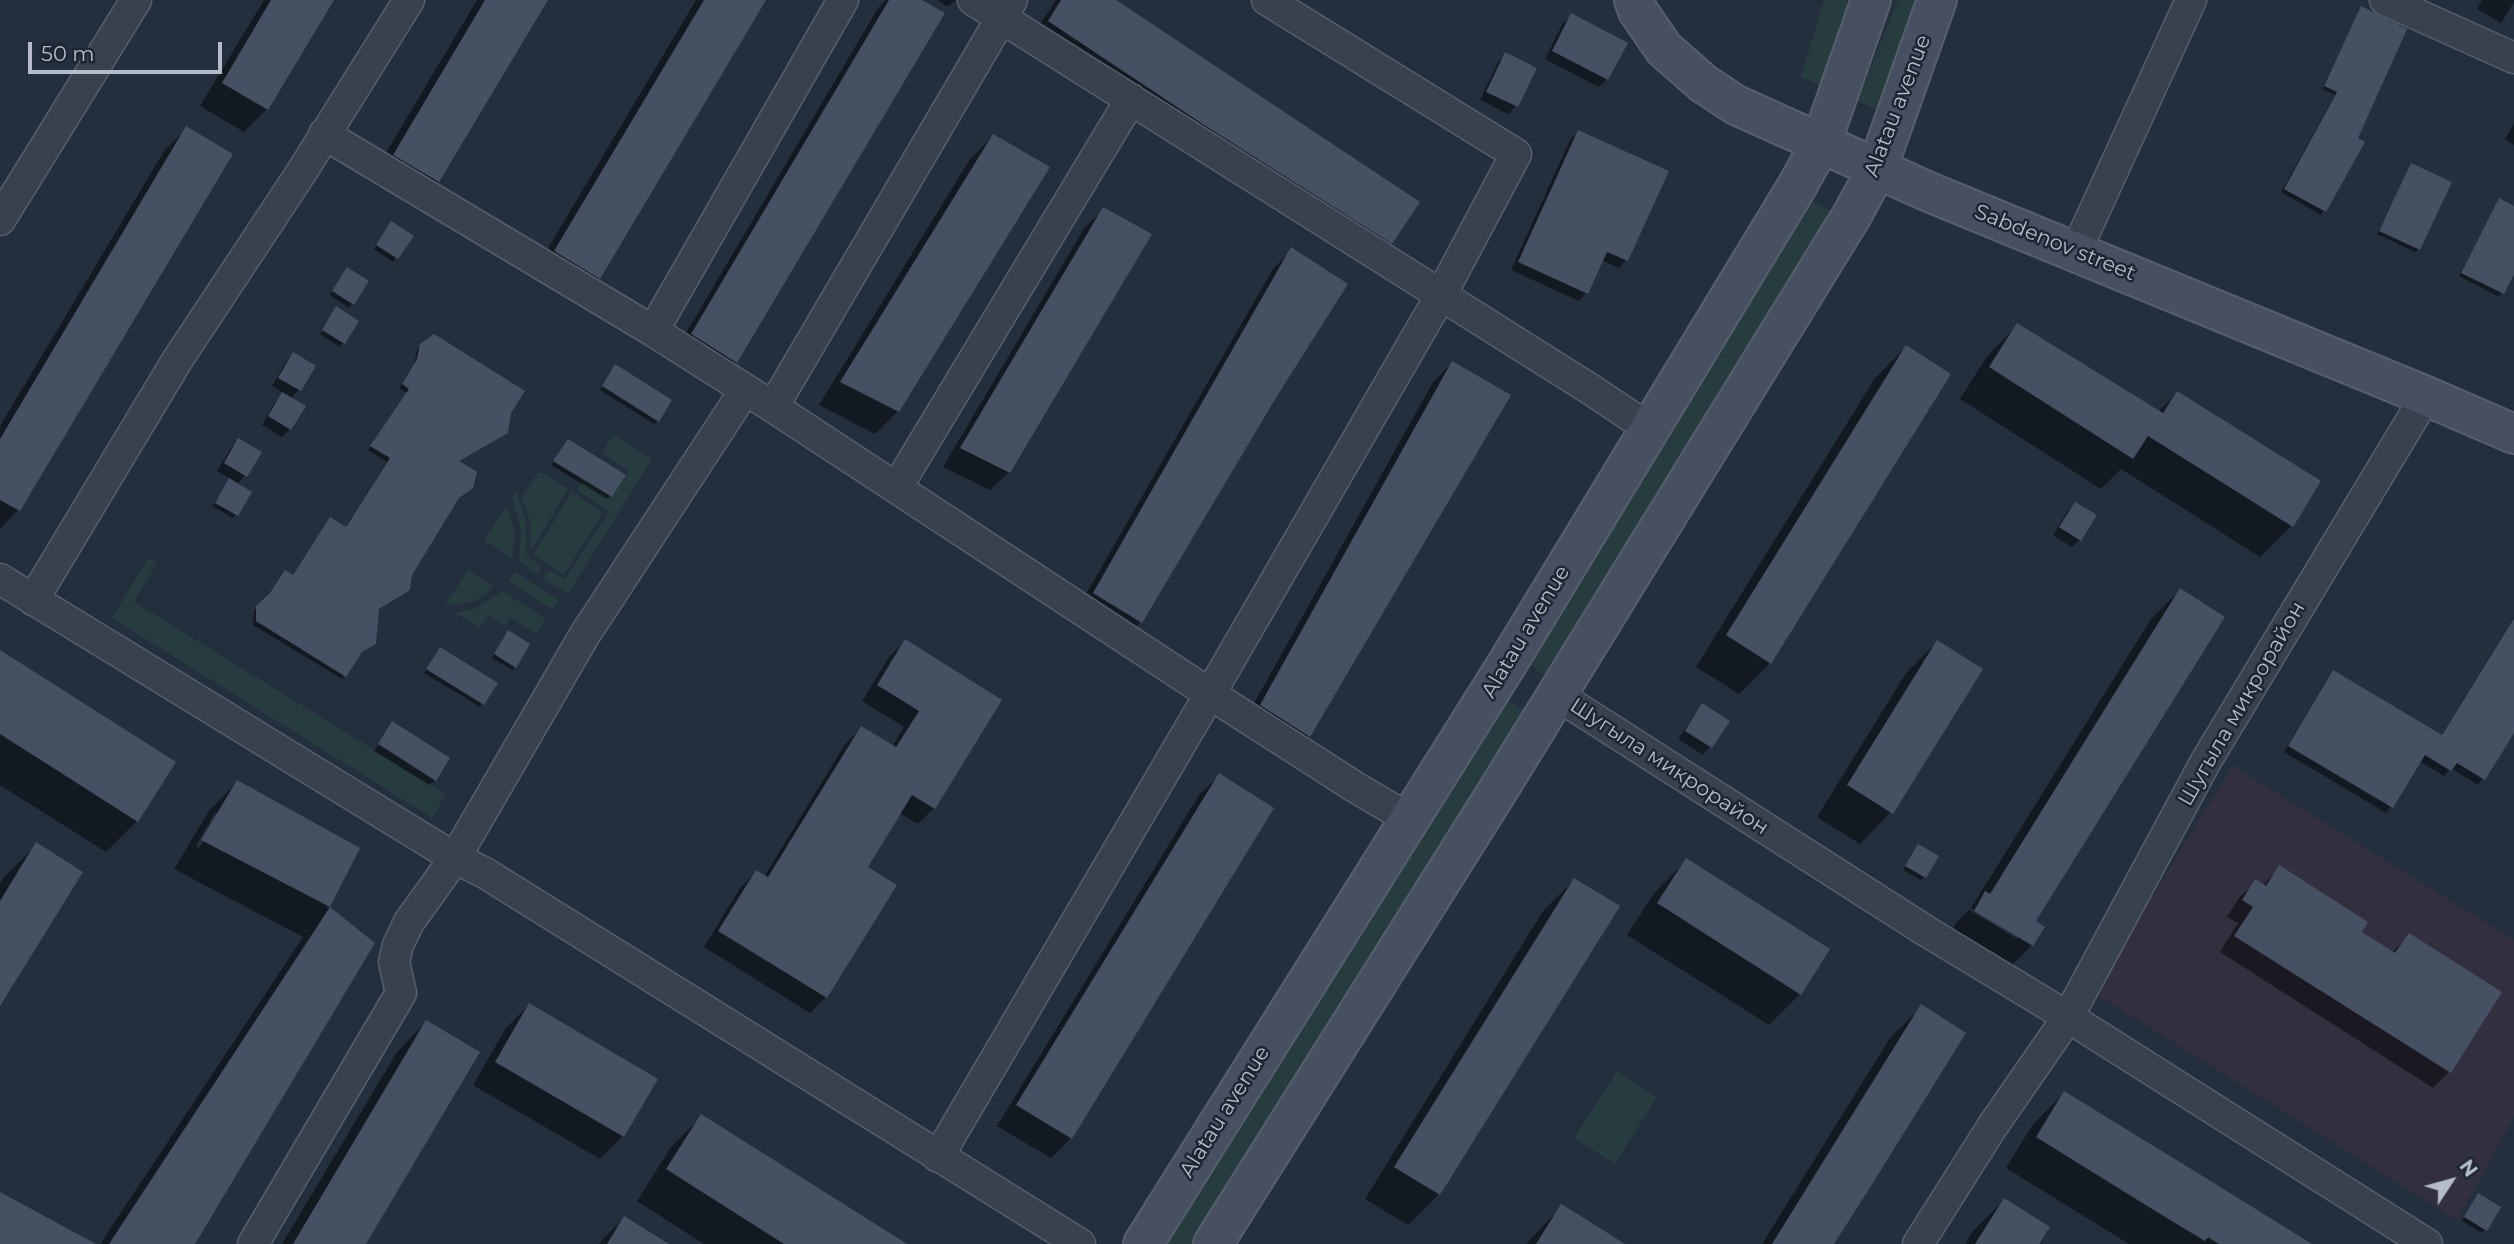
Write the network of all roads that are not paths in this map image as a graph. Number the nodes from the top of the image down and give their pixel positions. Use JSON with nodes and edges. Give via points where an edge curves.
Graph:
{"nodes":[{"id":1,"x":136,"y":0,"type":"edge"},
{"id":2,"x":409,"y":0,"type":"edge"},
{"id":3,"x":843,"y":0,"type":"edge"},
{"id":4,"x":973,"y":0,"type":"edge"},
{"id":5,"x":1267,"y":0,"type":"edge"},
{"id":6,"x":1634,"y":0,"type":"edge"},
{"id":7,"x":1871,"y":0,"type":"edge"},
{"id":8,"x":1937,"y":0,"type":"edge"},
{"id":9,"x":2191,"y":0,"type":"edge"},
{"id":10,"x":2385,"y":0,"type":"edge"},
{"id":11,"x":1007,"y":8,"type":"edge"},
{"id":12,"x":2514,"y":58,"type":"edge"},
{"id":13,"x":1131,"y":99,"type":"junction"},
{"id":14,"x":324,"y":134,"type":"junction"},
{"id":15,"x":1821,"y":143,"type":"junction"},
{"id":16,"x":1877,"y":169,"type":"junction"},
{"id":17,"x":0,"y":220,"type":"edge"},
{"id":18,"x":2076,"y":251,"type":"junction"},
{"id":19,"x":1441,"y":295,"type":"junction"},
{"id":20,"x":653,"y":331,"type":"junction"},
{"id":21,"x":745,"y":390,"type":"junction"},
{"id":22,"x":2426,"y":396,"type":"junction"},
{"id":23,"x":773,"y":407,"type":"junction"},
{"id":24,"x":1650,"y":429,"type":"junction"},
{"id":25,"x":2514,"y":435,"type":"edge"},
{"id":26,"x":897,"y":487,"type":"junction"},
{"id":27,"x":0,"y":579,"type":"edge"},
{"id":28,"x":33,"y":600,"type":"junction"},
{"id":29,"x":1507,"y":664,"type":"junction"},
{"id":30,"x":1210,"y":694,"type":"junction"},
{"id":31,"x":1557,"y":695,"type":"junction"},
{"id":32,"x":1409,"y":820,"type":"junction"},
{"id":33,"x":455,"y":858,"type":"junction"},
{"id":34,"x":2068,"y":1017,"type":"junction"},
{"id":35,"x":939,"y":1157,"type":"junction"},
{"id":36,"x":253,"y":1244,"type":"edge"},
{"id":37,"x":1080,"y":1244,"type":"edge"},
{"id":38,"x":1143,"y":1244,"type":"edge"},
{"id":39,"x":1213,"y":1244,"type":"edge"},
{"id":40,"x":1918,"y":1244,"type":"edge"},
{"id":41,"x":2427,"y":1244,"type":"edge"}],
"edges":[{"from":1,"to":17,"type":"street"},
{"from":2,"to":14,"type":"street"},
{"from":3,"to":20,"type":"street"},
{"from":4,"to":11,"type":"street"},
{"from":5,"to":19,"type":"street","via":[[1516,154]]},
{"from":6,"to":15,"type":"main road","name":"Sabdenov street","via":[[1664,50],[1704,84],[1736,105]]},
{"from":7,"to":15,"type":"main road","name":"Alatau avenue"},
{"from":8,"to":16,"type":"main road","name":"Alatau avenue"},
{"from":9,"to":18,"type":"street"},
{"from":10,"to":12,"type":"street"},
{"from":11,"to":13,"type":"street"},
{"from":11,"to":23,"type":"street"},
{"from":13,"to":19,"type":"street"},
{"from":13,"to":26,"type":"street"},
{"from":14,"to":20,"type":"street"},
{"from":14,"to":28,"type":"street","via":[[177,359]]},
{"from":15,"to":16,"type":"main road","name":"Sabdenov street"},
{"from":15,"to":24,"type":"main road","name":"Alatau avenue"},
{"from":16,"to":18,"type":"main road","name":"Sabdenov street"},
{"from":16,"to":31,"type":"main road","name":"Alatau avenue"},
{"from":18,"to":22,"type":"main road","name":"Sabdenov street"},
{"from":19,"to":24,"type":"street"},
{"from":19,"to":30,"type":"street"},
{"from":20,"to":21,"type":"street"},
{"from":21,"to":23,"type":"street"},
{"from":21,"to":33,"type":"street","via":[[584,636]]},
{"from":22,"to":25,"type":"main road","name":"Sabdenov street"},
{"from":22,"to":34,"type":"street","name":"Шугыла микрорайон","via":[[2206,761]]},
{"from":23,"to":26,"type":"street"},
{"from":24,"to":29,"type":"main road","name":"Alatau avenue"},
{"from":26,"to":30,"type":"street"},
{"from":27,"to":28,"type":"street"},
{"from":28,"to":33,"type":"street"},
{"from":29,"to":31,"type":"main road"},
{"from":29,"to":32,"type":"main road","name":"Alatau avenue"},
{"from":30,"to":32,"type":"street"},
{"from":30,"to":35,"type":"street"},
{"from":31,"to":34,"type":"street","name":"Шугыла микрорайон"},
{"from":31,"to":39,"type":"main road","name":"Alatau avenue"},
{"from":32,"to":38,"type":"main road","name":"Alatau avenue"},
{"from":33,"to":35,"type":"street"},
{"from":33,"to":36,"type":"street","via":[[398,945],[394,962],[401,993]]},
{"from":34,"to":40,"type":"street","name":"Шугыла микрорайон"},
{"from":34,"to":41,"type":"street"},
{"from":35,"to":37,"type":"street"}]}
